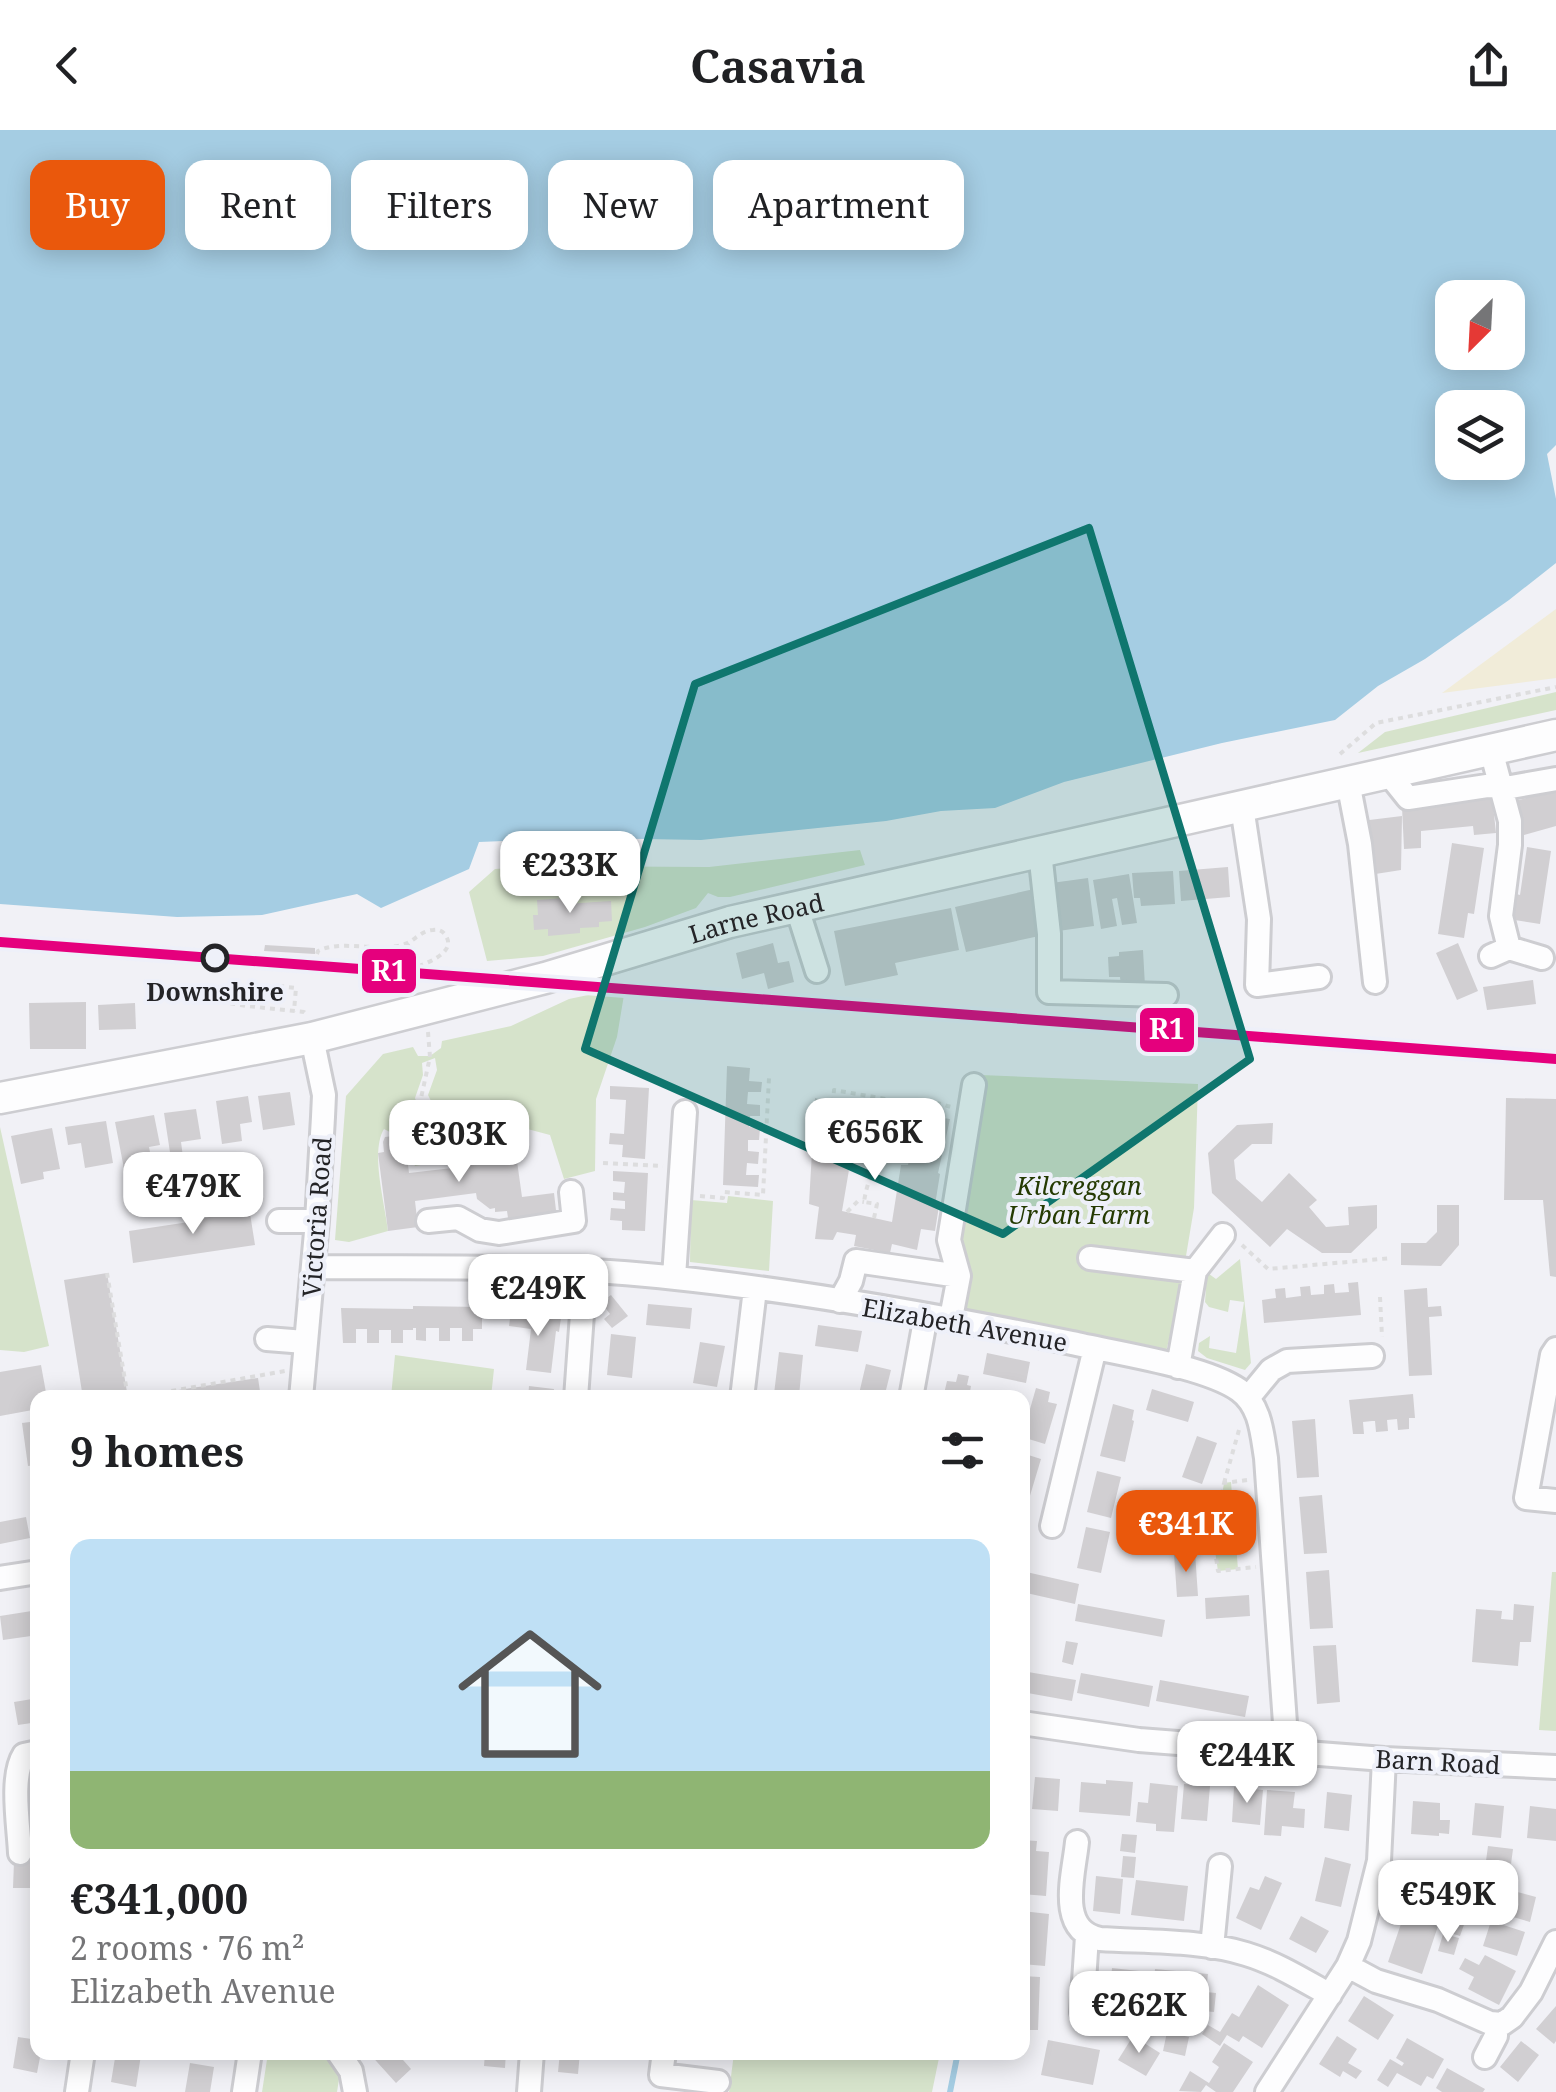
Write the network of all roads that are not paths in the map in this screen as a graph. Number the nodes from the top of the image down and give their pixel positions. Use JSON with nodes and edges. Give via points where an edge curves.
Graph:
{"nodes":[{"id":1,"x":1556,"y":735,"type":"edge"},
{"id":2,"x":1491,"y":750,"type":"junction"},
{"id":3,"x":1344,"y":768,"type":"junction"},
{"id":4,"x":1388,"y":773,"type":"junction"},
{"id":5,"x":1556,"y":778,"type":"edge"},
{"id":6,"x":1499,"y":787,"type":"junction"},
{"id":7,"x":1232,"y":809,"type":"junction"},
{"id":8,"x":1040,"y":852,"type":"junction"},
{"id":9,"x":798,"y":908,"type":"junction"},
{"id":10,"x":1542,"y":958,"type":"dead end"},
{"id":11,"x":817,"y":970,"type":"dead end"},
{"id":12,"x":1319,"y":977,"type":"dead end"},
{"id":13,"x":1375,"y":982,"type":"dead end"},
{"id":14,"x":1166,"y":995,"type":"dead end"},
{"id":15,"x":314,"y":1037,"type":"junction"},
{"id":16,"x":974,"y":1084,"type":"dead end"},
{"id":17,"x":0,"y":1098,"type":"edge"},
{"id":18,"x":685,"y":1112,"type":"dead end"},
{"id":19,"x":571,"y":1192,"type":"dead end"},
{"id":20,"x":279,"y":1221,"type":"dead end"},
{"id":21,"x":317,"y":1221,"type":"junction"},
{"id":22,"x":428,"y":1221,"type":"dead end"},
{"id":23,"x":480,"y":1230,"type":"junction"},
{"id":24,"x":1223,"y":1235,"type":"road end"},
{"id":25,"x":1090,"y":1258,"type":"dead end"},
{"id":26,"x":313,"y":1267,"type":"junction"},
{"id":27,"x":480,"y":1268,"type":"junction"},
{"id":28,"x":1196,"y":1271,"type":"junction"},
{"id":29,"x":585,"y":1272,"type":"junction"},
{"id":30,"x":959,"y":1276,"type":"junction"},
{"id":31,"x":674,"y":1278,"type":"junction"},
{"id":32,"x":755,"y":1289,"type":"junction"},
{"id":33,"x":840,"y":1301,"type":"junction"},
{"id":34,"x":926,"y":1314,"type":"junction"},
{"id":35,"x":952,"y":1318,"type":"junction"},
{"id":36,"x":266,"y":1339,"type":"dead end"},
{"id":37,"x":306,"y":1342,"type":"junction"},
{"id":38,"x":1095,"y":1348,"type":"junction"},
{"id":39,"x":1556,"y":1349,"type":"edge"},
{"id":40,"x":1372,"y":1356,"type":"road end"},
{"id":41,"x":1178,"y":1366,"type":"junction"},
{"id":42,"x":302,"y":1390,"type":"edge"},
{"id":43,"x":577,"y":1390,"type":"edge"},
{"id":44,"x":743,"y":1390,"type":"edge"},
{"id":45,"x":912,"y":1390,"type":"edge"},
{"id":46,"x":1248,"y":1398,"type":"junction"},
{"id":47,"x":1556,"y":1502,"type":"edge"},
{"id":48,"x":1052,"y":1526,"type":"dead end"},
{"id":49,"x":30,"y":1573,"type":"edge"},
{"id":50,"x":0,"y":1578,"type":"edge"},
{"id":51,"x":1030,"y":1724,"type":"edge"},
{"id":52,"x":1287,"y":1752,"type":"junction"},
{"id":53,"x":30,"y":1755,"type":"edge"},
{"id":54,"x":1384,"y":1759,"type":"junction"},
{"id":55,"x":1556,"y":1767,"type":"edge"},
{"id":56,"x":1077,"y":1842,"type":"dead end"},
{"id":57,"x":20,"y":1853,"type":"dead end"},
{"id":58,"x":1220,"y":1866,"type":"dead end"},
{"id":59,"x":1088,"y":1936,"type":"junction"},
{"id":60,"x":1556,"y":1942,"type":"edge"},
{"id":61,"x":1212,"y":1947,"type":"junction"},
{"id":62,"x":1348,"y":1966,"type":"junction"},
{"id":63,"x":1330,"y":1995,"type":"junction"},
{"id":64,"x":1082,"y":2012,"type":"dead end"},
{"id":65,"x":1496,"y":2024,"type":"junction"},
{"id":66,"x":1484,"y":2056,"type":"dead end"},
{"id":67,"x":83,"y":2060,"type":"edge"},
{"id":68,"x":249,"y":2060,"type":"edge"},
{"id":69,"x":343,"y":2060,"type":"edge"},
{"id":70,"x":531,"y":2060,"type":"edge"},
{"id":71,"x":663,"y":2060,"type":"edge"},
{"id":72,"x":718,"y":2082,"type":"dead end"},
{"id":73,"x":77,"y":2092,"type":"edge"},
{"id":74,"x":244,"y":2092,"type":"edge"},
{"id":75,"x":355,"y":2092,"type":"edge"},
{"id":76,"x":529,"y":2092,"type":"edge"},
{"id":77,"x":1267,"y":2092,"type":"edge"}],
"edges":[{"from":1,"to":2,"type":"main road","name":"Larne Road"},
{"from":2,"to":4,"type":"main road","name":"Larne Road"},
{"from":2,"to":6,"type":"street"},
{"from":3,"to":4,"type":"main road","name":"Larne Road"},
{"from":3,"to":7,"type":"main road","name":"Larne Road"},
{"from":3,"to":13,"type":"street"},
{"from":4,"to":6,"type":"street","via":[[1408,798]]},
{"from":5,"to":6,"type":"street"},
{"from":6,"to":10,"type":"street","via":[[1510,821],[1500,952]]},
{"from":7,"to":8,"type":"main road","name":"Larne Road"},
{"from":7,"to":12,"type":"street","via":[[1258,919],[1257,985]]},
{"from":8,"to":9,"type":"main road","name":"Larne Road"},
{"from":8,"to":14,"type":"street","via":[[1049,992]]},
{"from":9,"to":11,"type":"street"},
{"from":9,"to":15,"type":"main road","name":"Larne Road"},
{"from":15,"to":17,"type":"main road","name":"Larne Road"},
{"from":15,"to":21,"type":"street","name":"Victoria Road","via":[[324,1095]]},
{"from":16,"to":30,"type":"street","via":[[949,1240]]},
{"from":18,"to":31,"type":"street"},
{"from":19,"to":23,"type":"street","via":[[574,1221]]},
{"from":20,"to":21,"type":"street"},
{"from":21,"to":26,"type":"street","name":"Victoria Road"},
{"from":22,"to":23,"type":"street","via":[[458,1218]]},
{"from":23,"to":27,"type":"street"},
{"from":24,"to":28,"type":"street"},
{"from":25,"to":28,"type":"street"},
{"from":26,"to":27,"type":"street","name":"Elizabeth Avenue"},
{"from":26,"to":37,"type":"street","name":"Victoria Road"},
{"from":27,"to":29,"type":"street","name":"Elizabeth Avenue"},
{"from":28,"to":41,"type":"street"},
{"from":29,"to":31,"type":"street","name":"Elizabeth Avenue"},
{"from":29,"to":43,"type":"street"},
{"from":30,"to":33,"type":"street","via":[[856,1261]]},
{"from":30,"to":35,"type":"street"},
{"from":31,"to":32,"type":"street","name":"Elizabeth Avenue"},
{"from":32,"to":33,"type":"street","name":"Elizabeth Avenue"},
{"from":32,"to":44,"type":"street"},
{"from":33,"to":34,"type":"street","name":"Elizabeth Avenue"},
{"from":34,"to":35,"type":"street","name":"Elizabeth Avenue"},
{"from":34,"to":45,"type":"street"},
{"from":35,"to":38,"type":"street","name":"Elizabeth Avenue"},
{"from":36,"to":37,"type":"street"},
{"from":37,"to":42,"type":"street","name":"Victoria Road"},
{"from":38,"to":41,"type":"street","name":"Elizabeth Avenue"},
{"from":38,"to":48,"type":"street"},
{"from":39,"to":47,"type":"street","via":[[1526,1498]]},
{"from":40,"to":46,"type":"street","via":[[1287,1361]]},
{"from":41,"to":46,"type":"street","name":"Elizabeth Avenue"},
{"from":46,"to":52,"type":"street","via":[[1266,1458]]},
{"from":49,"to":50,"type":"street"},
{"from":51,"to":52,"type":"street","name":"Barn Road"},
{"from":52,"to":54,"type":"street","name":"Barn Road"},
{"from":53,"to":57,"type":"street","via":[[19,1762]]},
{"from":54,"to":55,"type":"street","name":"Barn Road"},
{"from":54,"to":62,"type":"street","via":[[1379,1861]]},
{"from":56,"to":59,"type":"street","via":[[1071,1909]]},
{"from":58,"to":61,"type":"street"},
{"from":59,"to":61,"type":"street"},
{"from":59,"to":64,"type":"street"},
{"from":60,"to":65,"type":"street","via":[[1518,2011]]},
{"from":61,"to":63,"type":"street","via":[[1254,1956]]},
{"from":62,"to":63,"type":"street"},
{"from":62,"to":65,"type":"street"},
{"from":63,"to":77,"type":"street"},
{"from":65,"to":66,"type":"street"},
{"from":67,"to":73,"type":"street"},
{"from":68,"to":74,"type":"street"},
{"from":69,"to":75,"type":"street"},
{"from":70,"to":76,"type":"street"},
{"from":71,"to":72,"type":"street","via":[[661,2075]]}]}
